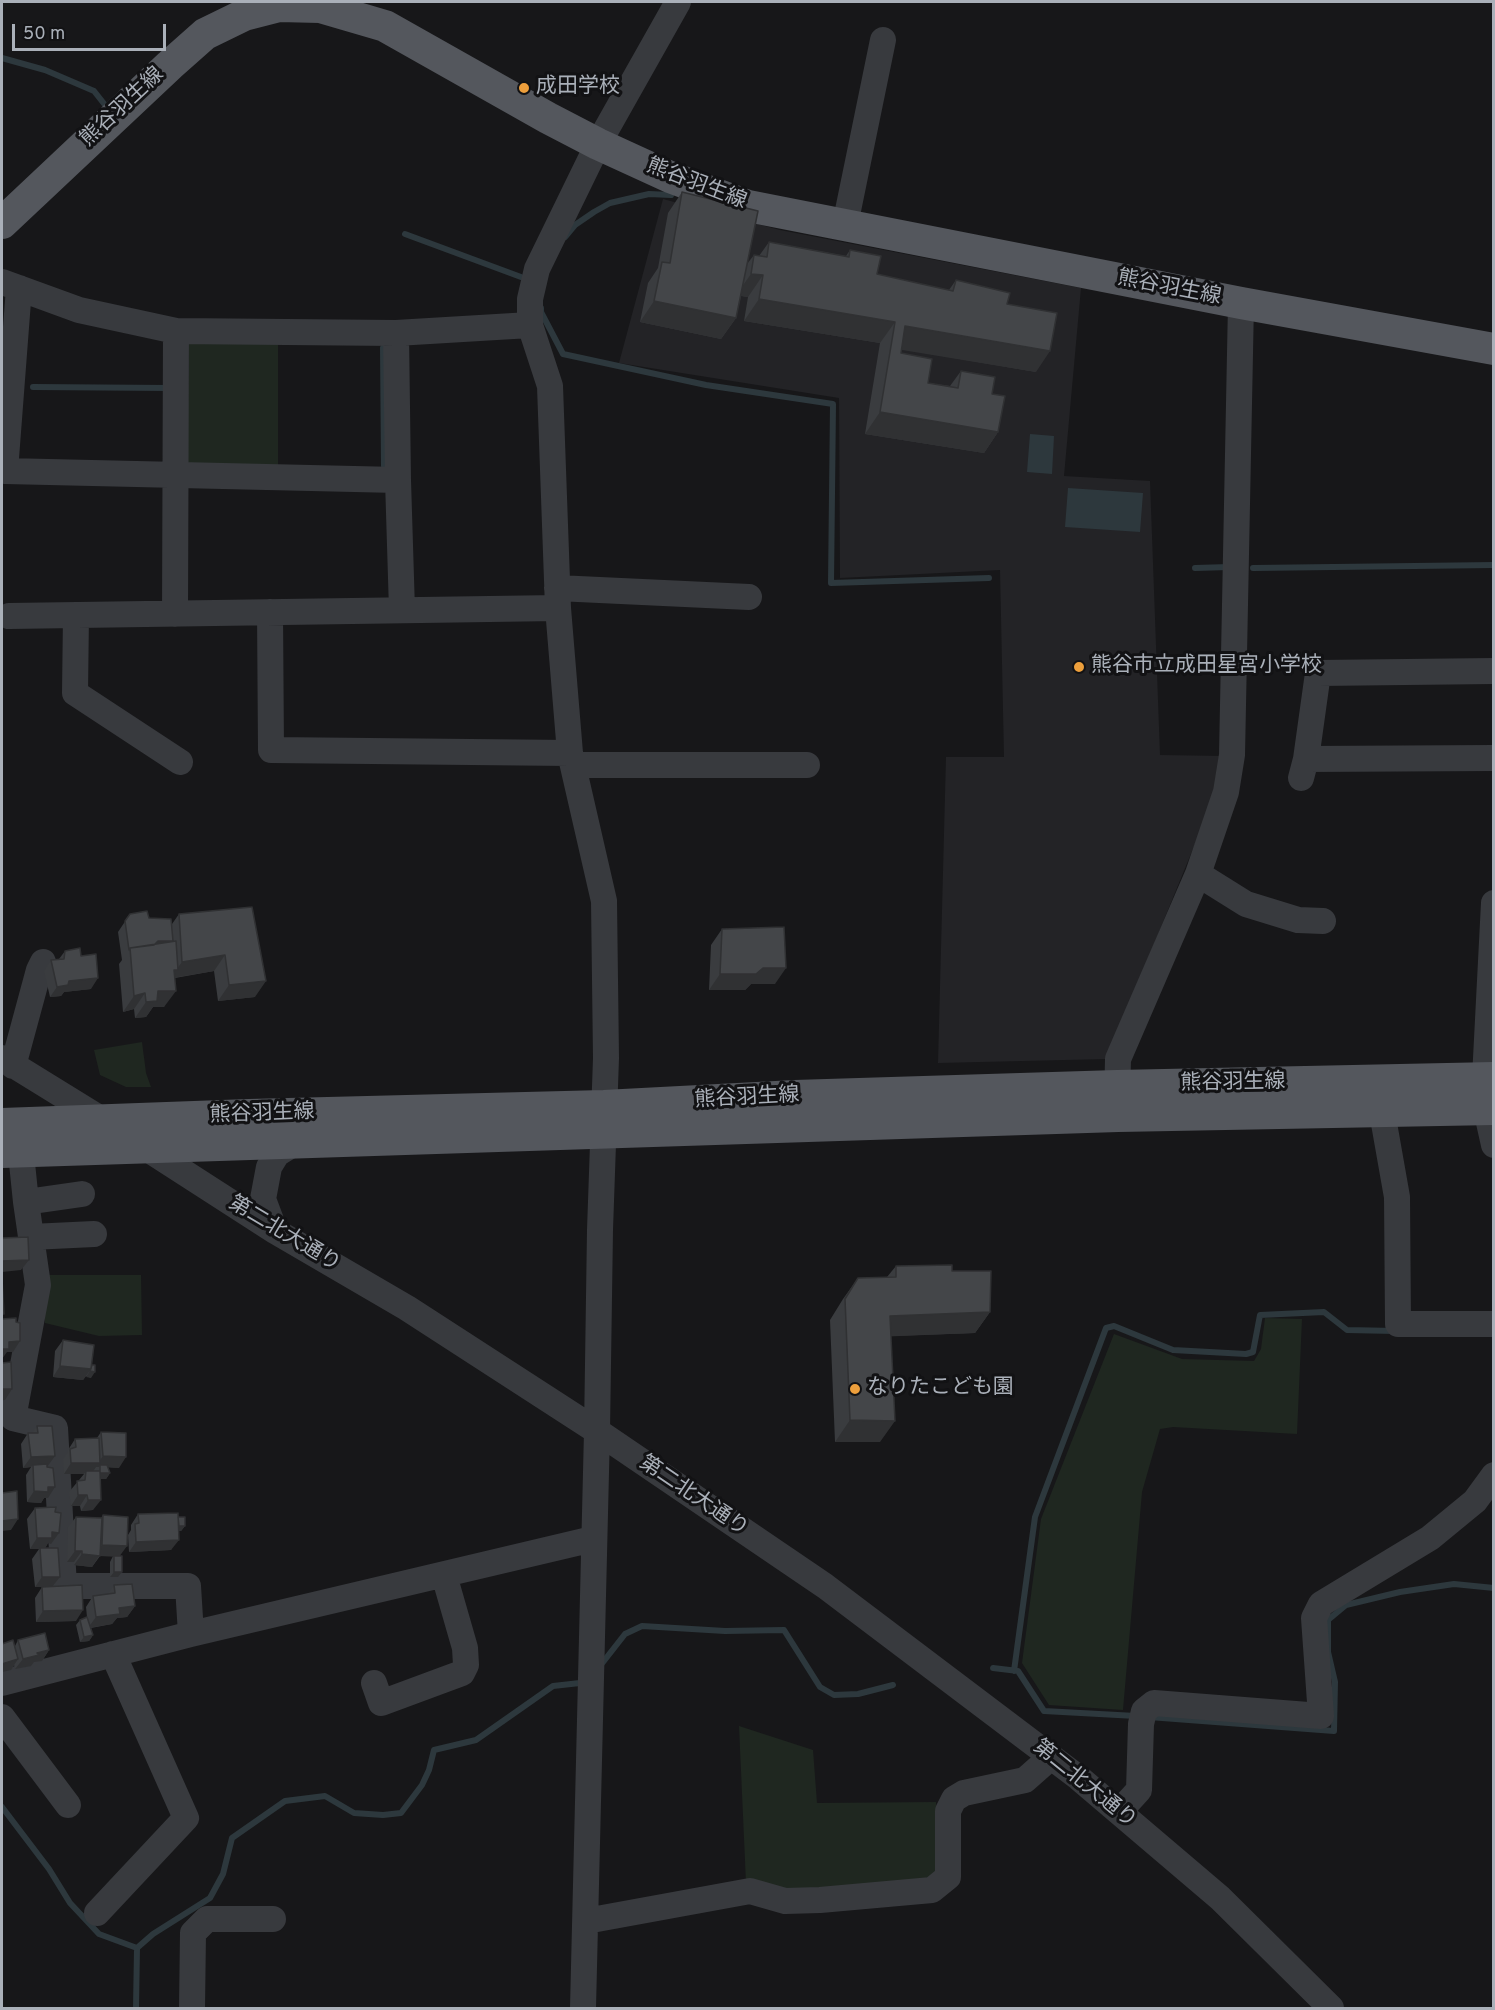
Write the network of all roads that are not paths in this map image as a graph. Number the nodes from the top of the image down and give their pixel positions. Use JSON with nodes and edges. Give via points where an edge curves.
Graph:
{"nodes":[{"id":1,"x":678,"y":2,"type":"edge"},
{"id":2,"x":317,"y":4,"type":"edge"},
{"id":3,"x":883,"y":40,"type":"dead end"},
{"id":4,"x":598,"y":144,"type":"junction"},
{"id":5,"x":2,"y":223,"type":"edge"},
{"id":6,"x":845,"y":225,"type":"junction"},
{"id":7,"x":10,"y":285,"type":"edge"},
{"id":8,"x":1241,"y":303,"type":"junction"},
{"id":9,"x":530,"y":325,"type":"junction"},
{"id":10,"x":176,"y":331,"type":"junction"},
{"id":11,"x":396,"y":333,"type":"junction"},
{"id":12,"x":1494,"y":349,"type":"edge"},
{"id":13,"x":176,"y":476,"type":"junction"},
{"id":14,"x":398,"y":480,"type":"junction"},
{"id":15,"x":749,"y":597,"type":"dead end"},
{"id":16,"x":558,"y":598,"type":"junction"},
{"id":17,"x":402,"y":610,"type":"junction"},
{"id":18,"x":270,"y":612,"type":"junction"},
{"id":19,"x":175,"y":614,"type":"junction"},
{"id":20,"x":76,"y":615,"type":"junction"},
{"id":21,"x":9,"y":616,"type":"dead end"},
{"id":22,"x":1494,"y":671,"type":"edge"},
{"id":23,"x":1494,"y":758,"type":"edge"},
{"id":24,"x":572,"y":759,"type":"junction"},
{"id":25,"x":180,"y":762,"type":"dead end"},
{"id":26,"x":807,"y":765,"type":"dead end"},
{"id":27,"x":1198,"y":874,"type":"junction"},
{"id":28,"x":1494,"y":903,"type":"edge"},
{"id":29,"x":1323,"y":921,"type":"dead end"},
{"id":30,"x":1492,"y":959,"type":"edge"},
{"id":31,"x":43,"y":962,"type":"dead end"},
{"id":32,"x":8,"y":1062,"type":"edge"},
{"id":33,"x":1489,"y":1078,"type":"edge"},
{"id":34,"x":1117,"y":1101,"type":"junction"},
{"id":35,"x":1490,"y":1109,"type":"edge"},
{"id":36,"x":1382,"y":1112,"type":"junction"},
{"id":37,"x":103,"y":1120,"type":"junction"},
{"id":38,"x":604,"y":1120,"type":"junction"},
{"id":39,"x":10,"y":1138,"type":"edge"},
{"id":40,"x":295,"y":1143,"type":"junction"},
{"id":41,"x":1494,"y":1145,"type":"edge"},
{"id":42,"x":145,"y":1147,"type":"junction"},
{"id":43,"x":82,"y":1194,"type":"dead end"},
{"id":44,"x":26,"y":1202,"type":"junction"},
{"id":45,"x":275,"y":1231,"type":"junction"},
{"id":46,"x":94,"y":1234,"type":"dead end"},
{"id":47,"x":31,"y":1237,"type":"junction"},
{"id":48,"x":1494,"y":1324,"type":"edge"},
{"id":49,"x":7,"y":1418,"type":"edge"},
{"id":50,"x":597,"y":1431,"type":"junction"},
{"id":51,"x":1494,"y":1475,"type":"edge"},
{"id":52,"x":593,"y":1539,"type":"junction"},
{"id":53,"x":444,"y":1575,"type":"junction"},
{"id":54,"x":190,"y":1634,"type":"junction"},
{"id":55,"x":113,"y":1654,"type":"junction"},
{"id":56,"x":2,"y":1683,"type":"edge"},
{"id":57,"x":374,"y":1683,"type":"dead end"},
{"id":58,"x":2,"y":1717,"type":"edge"},
{"id":59,"x":1051,"y":1757,"type":"junction"},
{"id":60,"x":68,"y":1805,"type":"dead end"},
{"id":61,"x":1119,"y":1812,"type":"junction"},
{"id":62,"x":97,"y":1913,"type":"dead end"},
{"id":63,"x":273,"y":1919,"type":"dead end"},
{"id":64,"x":586,"y":1921,"type":"junction"},
{"id":65,"x":192,"y":2008,"type":"edge"},
{"id":66,"x":583,"y":2008,"type":"edge"},
{"id":67,"x":1331,"y":2008,"type":"edge"}],
"edges":[{"from":1,"to":4,"type":"street"},
{"from":2,"to":4,"type":"main road","name":"熊谷羽生線","via":[[385,26]]},
{"from":2,"to":5,"type":"main road","name":"熊谷羽生線","via":[[279,6],[244,15],[206,34]]},
{"from":3,"to":6,"type":"street"},
{"from":4,"to":6,"type":"main road","name":"熊谷羽生線","via":[[711,194],[748,206]]},
{"from":4,"to":9,"type":"street","via":[[537,269],[530,299]]},
{"from":6,"to":8,"type":"main road","name":"熊谷羽生線"},
{"from":7,"to":10,"type":"street","via":[[79,310]]},
{"from":7,"to":13,"type":"street","via":[[5,471]]},
{"from":8,"to":12,"type":"main road","name":"熊谷羽生線"},
{"from":8,"to":27,"type":"street","via":[[1232,755],[1226,792]]},
{"from":9,"to":11,"type":"street"},
{"from":9,"to":16,"type":"street","via":[[550,386]]},
{"from":10,"to":11,"type":"street"},
{"from":10,"to":13,"type":"street"},
{"from":11,"to":14,"type":"street"},
{"from":13,"to":14,"type":"street"},
{"from":13,"to":19,"type":"street"},
{"from":14,"to":17,"type":"street"},
{"from":15,"to":16,"type":"street"},
{"from":16,"to":17,"type":"street"},
{"from":16,"to":24,"type":"street"},
{"from":17,"to":18,"type":"street"},
{"from":18,"to":19,"type":"street"},
{"from":18,"to":24,"type":"street","via":[[271,750]]},
{"from":19,"to":20,"type":"street"},
{"from":20,"to":21,"type":"street"},
{"from":20,"to":25,"type":"street","via":[[75,693]]},
{"from":22,"to":23,"type":"street","via":[[1318,673],[1303,769]]},
{"from":24,"to":26,"type":"street"},
{"from":24,"to":38,"type":"street","via":[[604,901]]},
{"from":27,"to":29,"type":"street","via":[[1246,904],[1298,920]]},
{"from":27,"to":34,"type":"street","via":[[1118,1059]]},
{"from":28,"to":30,"type":"street"},
{"from":30,"to":33,"type":"street"},
{"from":31,"to":32,"type":"street"},
{"from":32,"to":37,"type":"street","name":"第二北大通り"},
{"from":33,"to":34,"type":"main road","name":"熊谷羽生線"},
{"from":33,"to":35,"type":"street"},
{"from":34,"to":36,"type":"main road","name":"熊谷羽生線"},
{"from":34,"to":38,"type":"main road","name":"熊谷羽生線","via":[[795,1096]]},
{"from":35,"to":36,"type":"main road","name":"熊谷羽生線"},
{"from":35,"to":41,"type":"street"},
{"from":36,"to":48,"type":"street","via":[[1397,1197],[1398,1324]]},
{"from":37,"to":38,"type":"main road","name":"熊谷羽生線","via":[[401,1110]]},
{"from":37,"to":39,"type":"main road","name":"熊谷羽生線"},
{"from":37,"to":42,"type":"street","name":"第二北大通り"},
{"from":38,"to":40,"type":"main road","name":"熊谷羽生線"},
{"from":38,"to":50,"type":"street"},
{"from":39,"to":42,"type":"main road","name":"熊谷羽生線"},
{"from":39,"to":44,"type":"street"},
{"from":40,"to":42,"type":"main road","name":"熊谷羽生線"},
{"from":40,"to":45,"type":"street","via":[[277,1154],[269,1167],[263,1199]]},
{"from":42,"to":45,"type":"street","name":"第二北大通り"},
{"from":43,"to":44,"type":"street"},
{"from":44,"to":47,"type":"street"},
{"from":45,"to":50,"type":"street","name":"第二北大通り","via":[[407,1308]]},
{"from":46,"to":47,"type":"street"},
{"from":47,"to":49,"type":"street","via":[[38,1285]]},
{"from":49,"to":54,"type":"street","via":[[55,1428],[64,1586],[188,1586]]},
{"from":50,"to":52,"type":"street"},
{"from":50,"to":59,"type":"street","name":"第二北大通り","via":[[825,1586]]},
{"from":51,"to":61,"type":"street","via":[[1475,1501],[1430,1538],[1321,1604],[1314,1618],[1321,1716],[1154,1703],[1142,1717],[1139,1790]]},
{"from":52,"to":53,"type":"street"},
{"from":52,"to":64,"type":"street"},
{"from":53,"to":54,"type":"street"},
{"from":53,"to":57,"type":"street","via":[[465,1648],[466,1665],[462,1673],[381,1703]]},
{"from":54,"to":55,"type":"street"},
{"from":55,"to":56,"type":"street"},
{"from":55,"to":62,"type":"street","via":[[186,1818]]},
{"from":58,"to":60,"type":"street"},
{"from":59,"to":61,"type":"street","name":"第二北大通り"},
{"from":59,"to":64,"type":"street","via":[[1025,1780],[964,1793],[954,1799],[948,1812],[948,1876],[932,1890],[785,1901],[750,1891]]},
{"from":61,"to":67,"type":"street","name":"第二北大通り","via":[[1220,1898]]},
{"from":63,"to":65,"type":"street","via":[[207,1919],[193,1933]]},
{"from":64,"to":66,"type":"street"}]}
